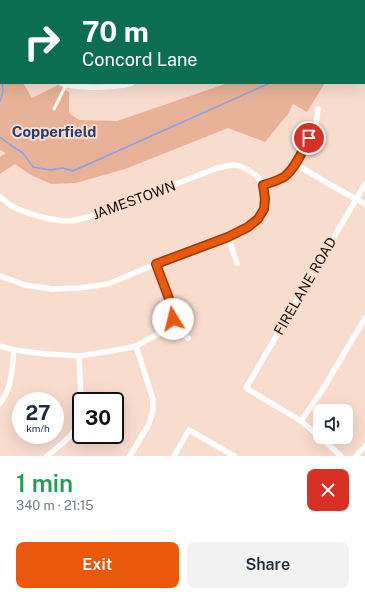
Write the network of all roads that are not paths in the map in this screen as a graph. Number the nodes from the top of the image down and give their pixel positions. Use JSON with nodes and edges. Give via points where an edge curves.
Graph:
{"nodes":[{"id":1,"x":66,"y":84,"type":"edge"},
{"id":2,"x":129,"y":84,"type":"edge"},
{"id":3,"x":54,"y":109,"type":"dead end"},
{"id":4,"x":318,"y":110,"type":"dead end"},
{"id":5,"x":295,"y":164,"type":"junction"},
{"id":6,"x":365,"y":184,"type":"edge"},
{"id":7,"x":263,"y":185,"type":"junction"},
{"id":8,"x":0,"y":196,"type":"edge"},
{"id":9,"x":356,"y":199,"type":"junction"},
{"id":10,"x":365,"y":204,"type":"edge"},
{"id":11,"x":228,"y":237,"type":"junction"},
{"id":12,"x":237,"y":263,"type":"dead end"},
{"id":13,"x":156,"y":264,"type":"junction"},
{"id":14,"x":0,"y":276,"type":"edge"},
{"id":15,"x":365,"y":318,"type":"edge"},
{"id":16,"x":173,"y":319,"type":"junction"},
{"id":17,"x":188,"y":338,"type":"dead end"},
{"id":18,"x":0,"y":346,"type":"edge"},
{"id":19,"x":136,"y":346,"type":"junction"},
{"id":20,"x":14,"y":350,"type":"junction"},
{"id":21,"x":79,"y":356,"type":"junction"},
{"id":22,"x":81,"y":392,"type":"edge"},
{"id":23,"x":0,"y":402,"type":"edge"},
{"id":24,"x":301,"y":421,"type":"junction"},
{"id":25,"x":313,"y":431,"type":"edge"},
{"id":26,"x":72,"y":433,"type":"edge"},
{"id":27,"x":328,"y":444,"type":"edge"},
{"id":28,"x":365,"y":446,"type":"edge"},
{"id":29,"x":47,"y":456,"type":"edge"},
{"id":30,"x":130,"y":456,"type":"edge"},
{"id":31,"x":174,"y":456,"type":"edge"},
{"id":32,"x":234,"y":456,"type":"edge"},
{"id":33,"x":341,"y":456,"type":"edge"},
{"id":34,"x":356,"y":456,"type":"edge"}],
"edges":[{"from":1,"to":2,"type":"street","via":[[81,87]]},
{"from":1,"to":3,"type":"lane"},
{"from":4,"to":5,"type":"street","via":[[316,124]]},
{"from":5,"to":7,"type":"street","via":[[285,177]]},
{"from":5,"to":9,"type":"street"},
{"from":6,"to":9,"type":"street","name":"FIRELANE ROAD"},
{"from":7,"to":8,"type":"street","name":"JAMESTOWN","via":[[248,170],[233,165],[217,168],[102,214],[68,221],[30,214],[12,206]]},
{"from":7,"to":11,"type":"street","via":[[264,209],[258,219]]},
{"from":9,"to":10,"type":"street"},
{"from":9,"to":24,"type":"street","name":"FIRELANE ROAD","via":[[246,388]]},
{"from":11,"to":12,"type":"street"},
{"from":11,"to":13,"type":"street"},
{"from":13,"to":14,"type":"street","via":[[108,284],[79,288],[52,289],[25,285]]},
{"from":13,"to":16,"type":"street","via":[[171,304]]},
{"from":15,"to":24,"type":"street"},
{"from":16,"to":17,"type":"street","via":[[177,329]]},
{"from":16,"to":19,"type":"street","via":[[158,334]]},
{"from":18,"to":20,"type":"street"},
{"from":19,"to":21,"type":"street"},
{"from":19,"to":30,"type":"street","via":[[153,410],[150,424]]},
{"from":20,"to":21,"type":"street"},
{"from":20,"to":23,"type":"street","via":[[9,386],[6,396]]},
{"from":21,"to":22,"type":"street"},
{"from":24,"to":25,"type":"street"},
{"from":26,"to":29,"type":"street"},
{"from":27,"to":33,"type":"street"},
{"from":28,"to":34,"type":"street"},
{"from":31,"to":32,"type":"street","via":[[189,430]]}]}
